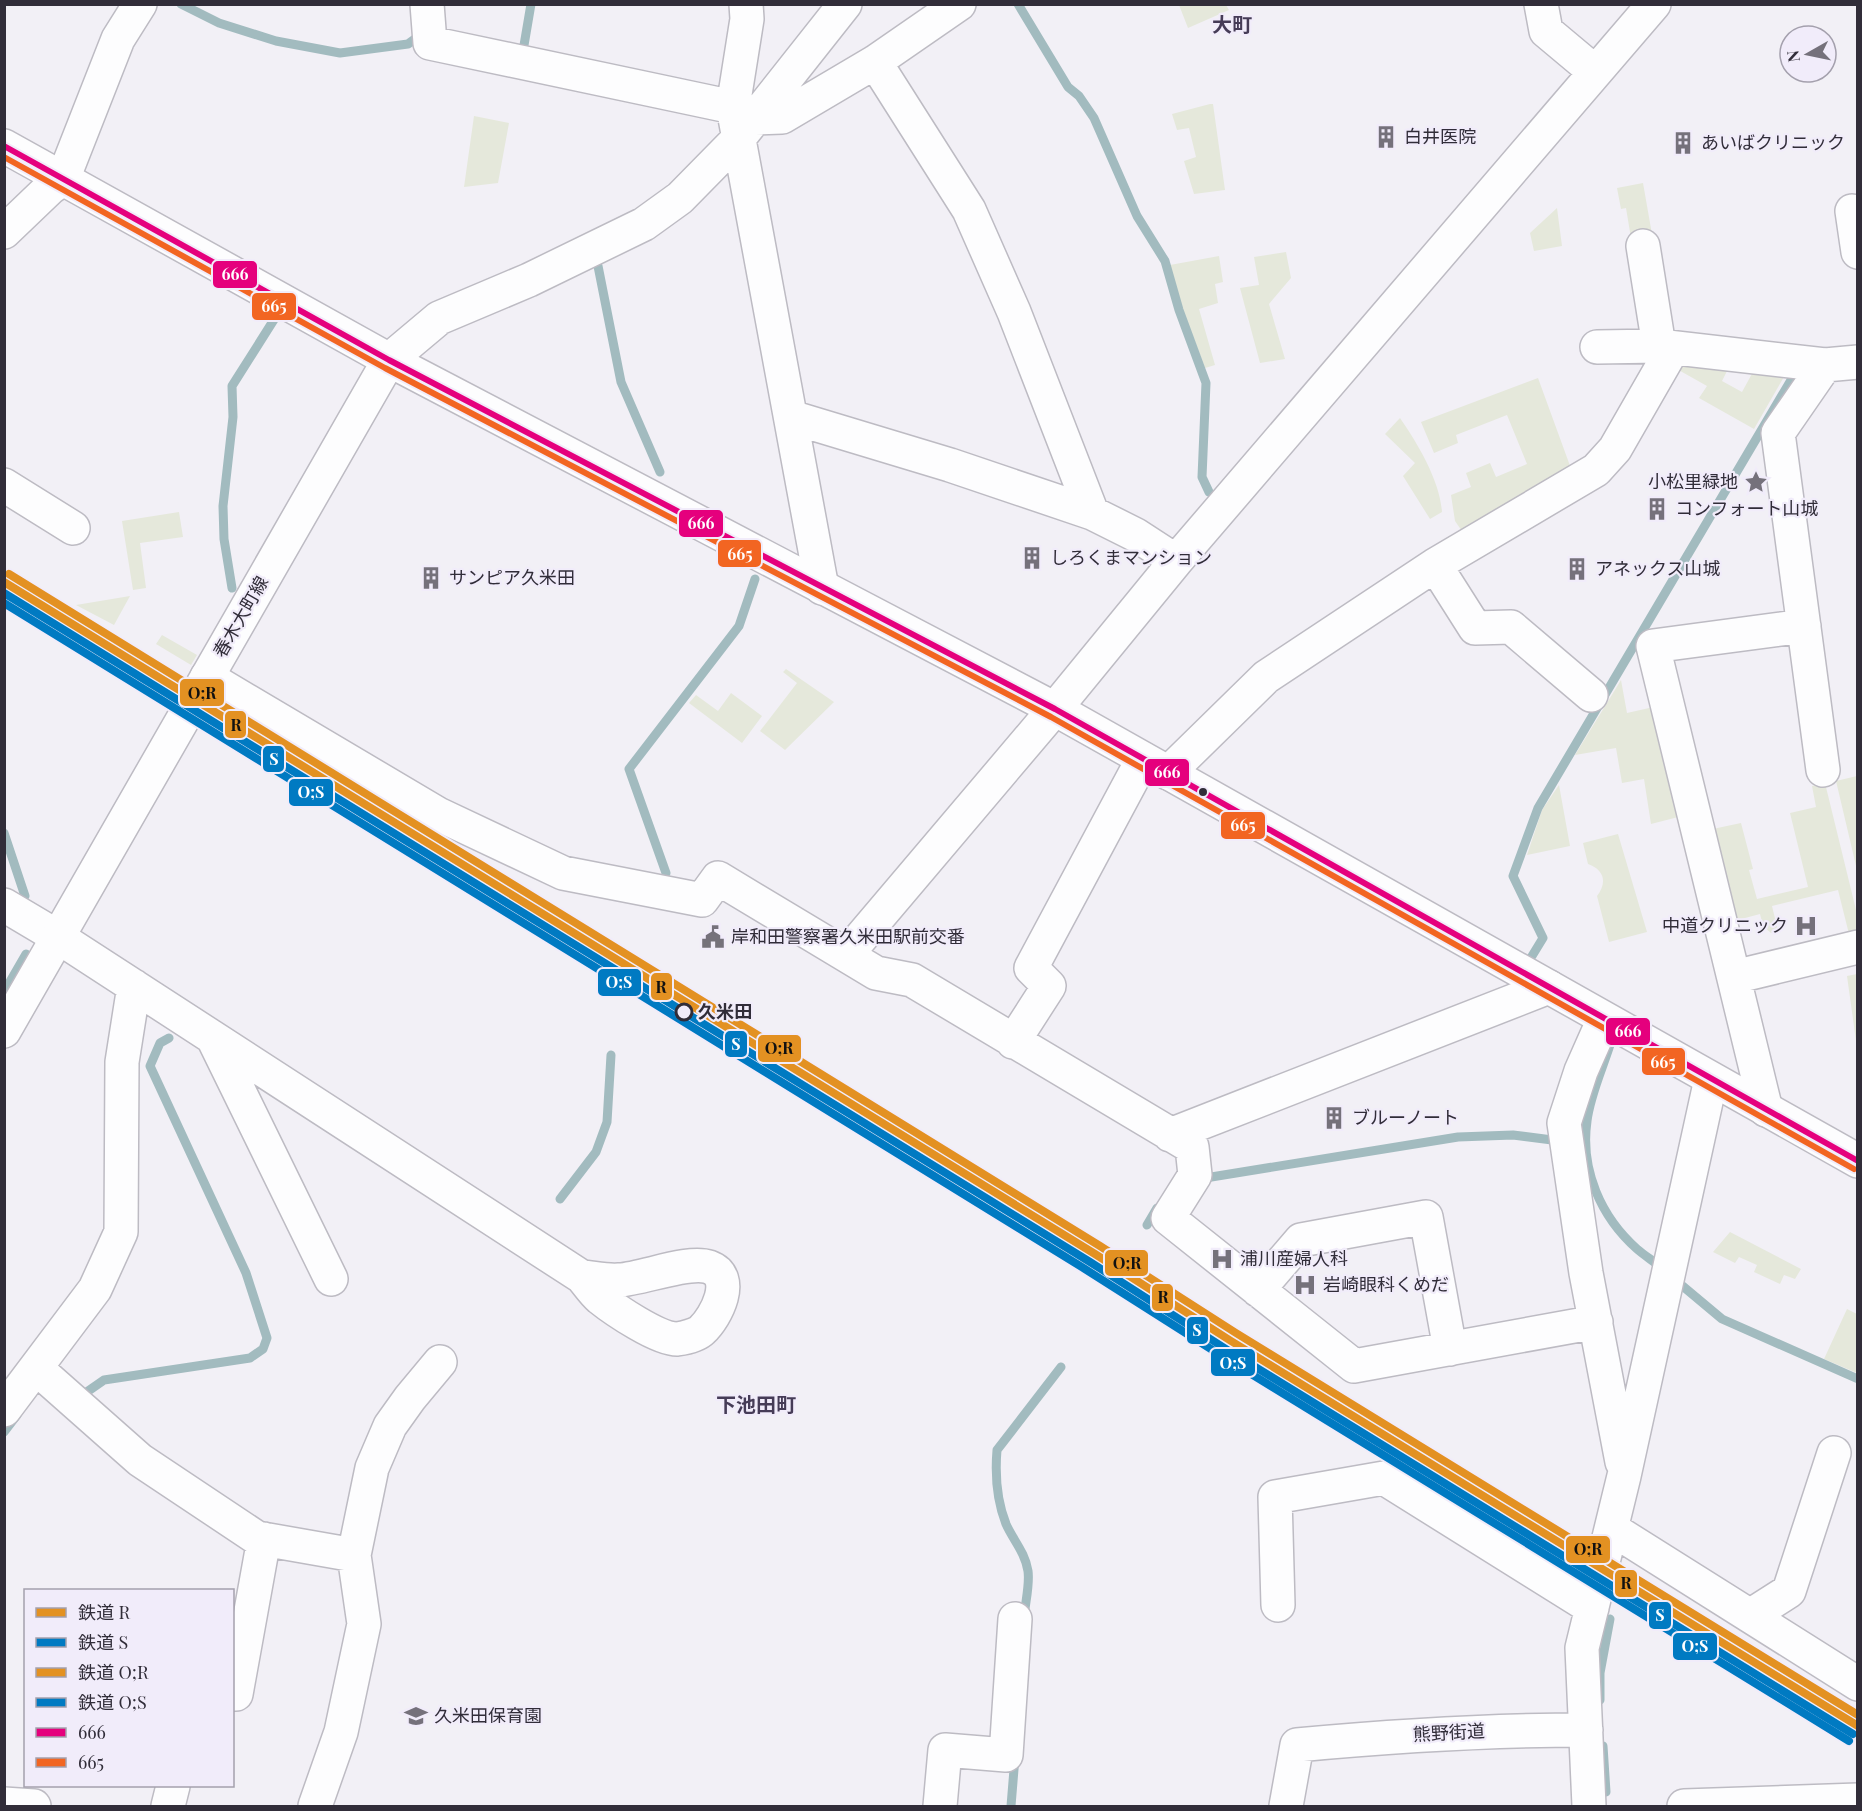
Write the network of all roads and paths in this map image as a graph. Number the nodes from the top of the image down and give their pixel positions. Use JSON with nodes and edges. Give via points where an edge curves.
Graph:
{"nodes":[{"id":1,"x":140,"y":4,"type":"edge"},
{"id":2,"x":426,"y":4,"type":"edge"},
{"id":3,"x":845,"y":4,"type":"edge"},
{"id":4,"x":959,"y":4,"type":"edge"},
{"id":5,"x":1654,"y":4,"type":"edge"},
{"id":6,"x":746,"y":7,"type":"edge"},
{"id":7,"x":1535,"y":15,"type":"edge"},
{"id":8,"x":875,"y":62,"type":"junction"},
{"id":9,"x":1595,"y":72,"type":"junction"},
{"id":10,"x":742,"y":121,"type":"junction"},
{"id":11,"x":4,"y":146,"type":"edge"},
{"id":12,"x":63,"y":179,"type":"junction"},
{"id":13,"x":1852,"y":211,"type":"dead end"},
{"id":14,"x":4,"y":232,"type":"edge"},
{"id":15,"x":1643,"y":246,"type":"dead end"},
{"id":16,"x":1857,"y":252,"type":"edge"},
{"id":17,"x":1597,"y":347,"type":"dead end"},
{"id":18,"x":1666,"y":347,"type":"junction"},
{"id":19,"x":389,"y":360,"type":"junction"},
{"id":20,"x":1857,"y":362,"type":"edge"},
{"id":21,"x":1825,"y":365,"type":"junction"},
{"id":22,"x":791,"y":417,"type":"junction"},
{"id":23,"x":4,"y":485,"type":"edge"},
{"id":24,"x":1092,"y":513,"type":"junction"},
{"id":25,"x":72,"y":528,"type":"dead end"},
{"id":26,"x":1176,"y":561,"type":"junction"},
{"id":27,"x":1436,"y":565,"type":"junction"},
{"id":28,"x":822,"y":588,"type":"junction"},
{"id":29,"x":1804,"y":626,"type":"junction"},
{"id":30,"x":207,"y":677,"type":"junction"},
{"id":31,"x":1591,"y":695,"type":"dead end"},
{"id":32,"x":1055,"y":709,"type":"junction"},
{"id":33,"x":1156,"y":766,"type":"junction"},
{"id":34,"x":1823,"y":770,"type":"dead end"},
{"id":35,"x":4,"y":904,"type":"edge"},
{"id":36,"x":58,"y":937,"type":"junction"},
{"id":37,"x":1857,"y":947,"type":"edge"},
{"id":38,"x":847,"y":954,"type":"junction"},
{"id":39,"x":1734,"y":977,"type":"junction"},
{"id":40,"x":134,"y":986,"type":"junction"},
{"id":41,"x":1549,"y":987,"type":"junction"},
{"id":42,"x":1604,"y":1019,"type":"junction"},
{"id":43,"x":4,"y":1031,"type":"edge"},
{"id":44,"x":212,"y":1038,"type":"junction"},
{"id":45,"x":1013,"y":1042,"type":"junction"},
{"id":46,"x":1711,"y":1079,"type":"junction"},
{"id":47,"x":1766,"y":1110,"type":"junction"},
{"id":48,"x":1170,"y":1135,"type":"junction"},
{"id":49,"x":1857,"y":1161,"type":"edge"},
{"id":50,"x":644,"y":1275,"type":"junction"},
{"id":51,"x":582,"y":1277,"type":"junction"},
{"id":52,"x":331,"y":1279,"type":"dead end"},
{"id":53,"x":1258,"y":1290,"type":"junction"},
{"id":54,"x":636,"y":1321,"type":"junction"},
{"id":55,"x":1596,"y":1322,"type":"junction"},
{"id":56,"x":1450,"y":1349,"type":"junction"},
{"id":57,"x":440,"y":1362,"type":"dead end"},
{"id":58,"x":36,"y":1368,"type":"junction"},
{"id":59,"x":4,"y":1410,"type":"edge"},
{"id":60,"x":1834,"y":1453,"type":"dead end"},
{"id":61,"x":1624,"y":1476,"type":"junction"},
{"id":62,"x":1612,"y":1529,"type":"junction"},
{"id":63,"x":264,"y":1539,"type":"junction"},
{"id":64,"x":354,"y":1555,"type":"junction"},
{"id":65,"x":1278,"y":1605,"type":"dead end"},
{"id":66,"x":1592,"y":1608,"type":"junction"},
{"id":67,"x":1750,"y":1616,"type":"junction"},
{"id":68,"x":1015,"y":1619,"type":"dead end"},
{"id":69,"x":1857,"y":1684,"type":"edge"},
{"id":70,"x":234,"y":1694,"type":"edge"},
{"id":71,"x":1586,"y":1730,"type":"junction"},
{"id":72,"x":173,"y":1787,"type":"edge"},
{"id":73,"x":1857,"y":1800,"type":"edge"},
{"id":74,"x":4,"y":1804,"type":"edge"},
{"id":75,"x":34,"y":1806,"type":"edge"},
{"id":76,"x":168,"y":1806,"type":"edge"},
{"id":77,"x":315,"y":1806,"type":"edge"},
{"id":78,"x":940,"y":1806,"type":"edge"},
{"id":79,"x":1286,"y":1806,"type":"edge"},
{"id":80,"x":1589,"y":1806,"type":"edge"},
{"id":81,"x":1684,"y":1806,"type":"edge"}],
"edges":[{"from":1,"to":12,"type":"street","via":[[107,33]]},
{"from":2,"to":10,"type":"street","via":[[430,43]]},
{"from":3,"to":10,"type":"street"},
{"from":4,"to":8,"type":"street"},
{"from":5,"to":9,"type":"street"},
{"from":6,"to":10,"type":"street"},
{"from":7,"to":9,"type":"street","via":[[1546,31]]},
{"from":8,"to":10,"type":"street","via":[[782,117]]},
{"from":8,"to":24,"type":"street","via":[[969,210],[1014,312]]},
{"from":9,"to":26,"type":"street"},
{"from":10,"to":19,"type":"street","via":[[680,198],[644,224],[439,318]]},
{"from":10,"to":22,"type":"street"},
{"from":11,"to":12,"type":"street"},
{"from":12,"to":14,"type":"street"},
{"from":12,"to":19,"type":"street"},
{"from":13,"to":16,"type":"street"},
{"from":15,"to":18,"type":"street"},
{"from":17,"to":18,"type":"street"},
{"from":18,"to":21,"type":"street"},
{"from":18,"to":27,"type":"street","via":[[1615,449],[1596,470]]},
{"from":19,"to":28,"type":"street"},
{"from":19,"to":30,"type":"street","name":"春木大町線"},
{"from":20,"to":21,"type":"street"},
{"from":21,"to":29,"type":"street","via":[[1778,432]]},
{"from":22,"to":24,"type":"street"},
{"from":22,"to":28,"type":"street"},
{"from":23,"to":25,"type":"street","via":[[25,513]]},
{"from":24,"to":26,"type":"street"},
{"from":26,"to":32,"type":"street"},
{"from":27,"to":31,"type":"street","via":[[1475,628],[1511,627]]},
{"from":27,"to":33,"type":"street","via":[[1266,677]]},
{"from":28,"to":32,"type":"street"},
{"from":29,"to":34,"type":"street"},
{"from":29,"to":39,"type":"street","via":[[1653,646]]},
{"from":30,"to":36,"type":"street","name":"春木大町線"},
{"from":30,"to":38,"type":"street","via":[[438,814],[563,873],[702,900],[718,878]]},
{"from":32,"to":33,"type":"street"},
{"from":32,"to":38,"type":"street"},
{"from":33,"to":41,"type":"street"},
{"from":33,"to":45,"type":"street","via":[[1031,968],[1049,986]]},
{"from":35,"to":36,"type":"street"},
{"from":36,"to":40,"type":"street"},
{"from":36,"to":43,"type":"street","name":"春木大町線"},
{"from":37,"to":39,"type":"street"},
{"from":38,"to":45,"type":"street","via":[[876,973],[912,980]]},
{"from":39,"to":47,"type":"street"},
{"from":40,"to":44,"type":"street"},
{"from":40,"to":58,"type":"street","via":[[122,1062],[121,1232],[95,1289]]},
{"from":41,"to":42,"type":"street"},
{"from":41,"to":48,"type":"street"},
{"from":42,"to":46,"type":"street"},
{"from":42,"to":55,"type":"street","via":[[1564,1123]]},
{"from":44,"to":51,"type":"street"},
{"from":44,"to":52,"type":"street"},
{"from":45,"to":48,"type":"street"},
{"from":46,"to":47,"type":"street"},
{"from":46,"to":61,"type":"street"},
{"from":47,"to":49,"type":"street"},
{"from":48,"to":53,"type":"street","via":[[1192,1147],[1195,1174],[1168,1218]]},
{"from":50,"to":51,"type":"street","via":[[619,1280]]},
{"from":50,"to":54,"type":"street","via":[[635,1286],[631,1306]]},
{"from":50,"to":54,"type":"street","via":[[710,1267],[720,1275],[724,1290],[719,1306],[702,1331],[688,1337],[663,1337]]},
{"from":51,"to":54,"type":"street","via":[[598,1296]]},
{"from":53,"to":56,"type":"street","via":[[1354,1366]]},
{"from":53,"to":56,"type":"street","via":[[1301,1240],[1426,1217]]},
{"from":55,"to":56,"type":"street"},
{"from":55,"to":61,"type":"street"},
{"from":57,"to":64,"type":"street","via":[[390,1426],[372,1468]]},
{"from":58,"to":59,"type":"street"},
{"from":58,"to":63,"type":"street","via":[[140,1460]]},
{"from":60,"to":67,"type":"street","via":[[1789,1591]]},
{"from":61,"to":62,"type":"street"},
{"from":62,"to":66,"type":"street"},
{"from":62,"to":67,"type":"street"},
{"from":63,"to":64,"type":"street"},
{"from":63,"to":70,"type":"street"},
{"from":64,"to":77,"type":"street","via":[[364,1624],[341,1732]]},
{"from":65,"to":66,"type":"street","via":[[1275,1497],[1384,1478]]},
{"from":66,"to":71,"type":"street","via":[[1582,1648]]},
{"from":67,"to":69,"type":"street"},
{"from":68,"to":78,"type":"street","via":[[1006,1755],[945,1750]]},
{"from":71,"to":79,"type":"street","name":"熊野街道","via":[[1489,1731],[1297,1745]]},
{"from":71,"to":80,"type":"street"},
{"from":72,"to":76,"type":"street"},
{"from":73,"to":81,"type":"street"},
{"from":74,"to":75,"type":"street"}]}
